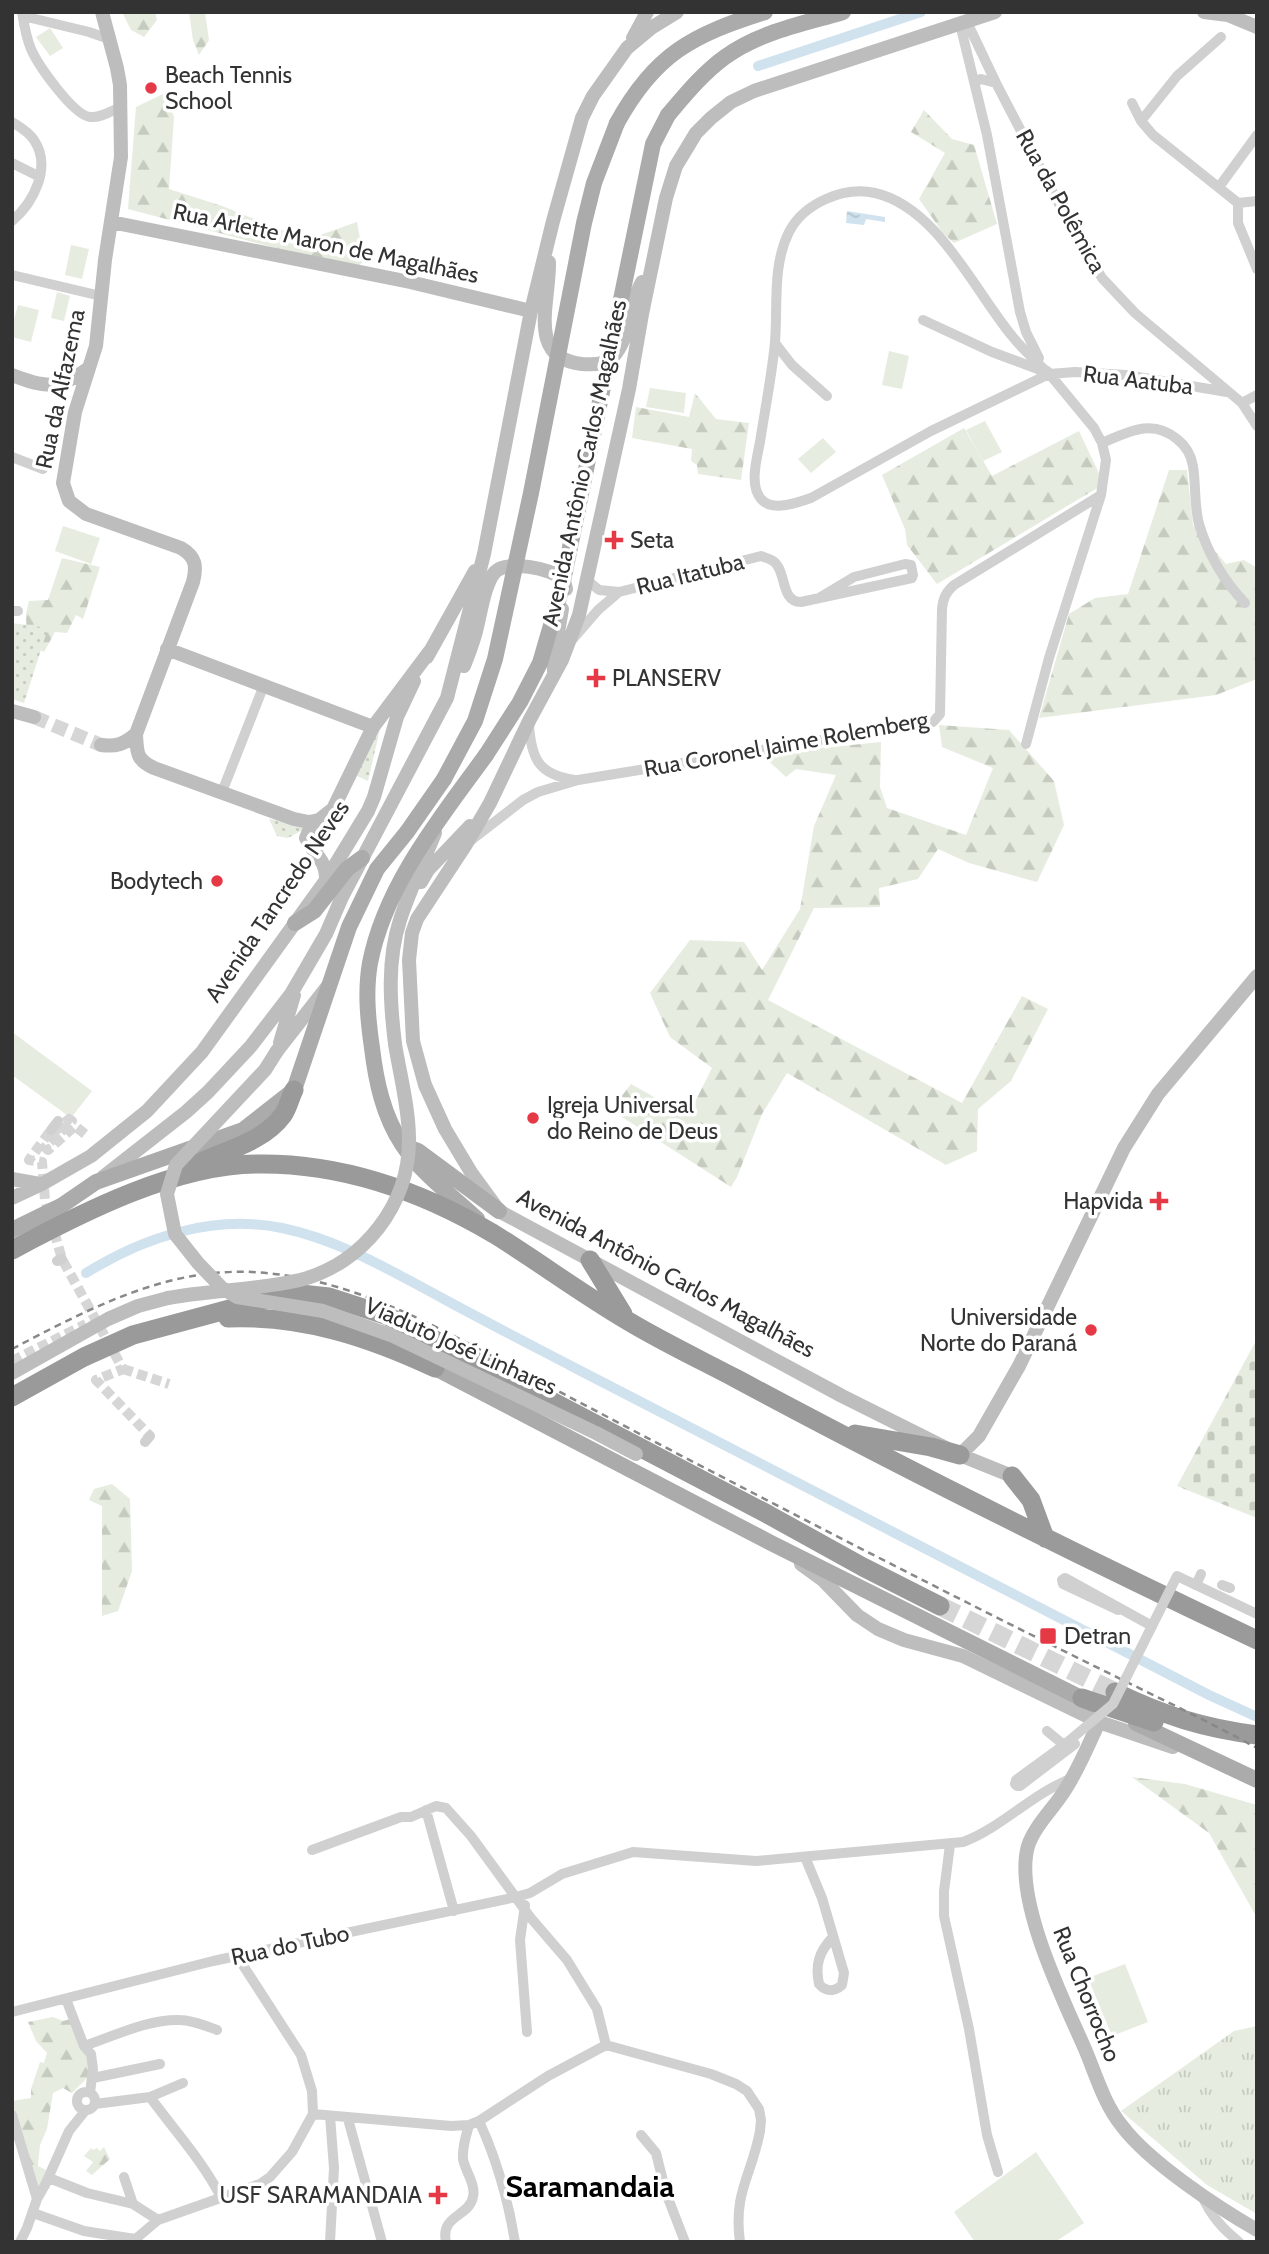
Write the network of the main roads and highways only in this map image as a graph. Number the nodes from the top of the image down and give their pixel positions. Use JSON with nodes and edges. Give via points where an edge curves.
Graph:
{"nodes":[{"id":1,"x":648,"y":12,"type":"edge"},
{"id":2,"x":677,"y":12,"type":"edge"},
{"id":3,"x":765,"y":12,"type":"edge"},
{"id":4,"x":843,"y":12,"type":"edge"},
{"id":5,"x":995,"y":12,"type":"edge"},
{"id":6,"x":1204,"y":12,"type":"edge"},
{"id":7,"x":103,"y":17,"type":"edge"},
{"id":8,"x":1257,"y":27,"type":"edge"},
{"id":9,"x":94,"y":34,"type":"road end"},
{"id":10,"x":627,"y":48,"type":"junction"},
{"id":11,"x":111,"y":222,"type":"junction"},
{"id":12,"x":548,"y":245,"type":"junction"},
{"id":13,"x":650,"y":270,"type":"junction"},
{"id":14,"x":531,"y":311,"type":"junction"},
{"id":15,"x":89,"y":368,"type":"junction"},
{"id":16,"x":12,"y":374,"type":"edge"},
{"id":17,"x":484,"y":554,"type":"junction"},
{"id":18,"x":167,"y":649,"type":"junction"},
{"id":19,"x":430,"y":650,"type":"junction"},
{"id":20,"x":554,"y":677,"type":"junction"},
{"id":21,"x":447,"y":698,"type":"junction"},
{"id":22,"x":12,"y":711,"type":"edge"},
{"id":23,"x":34,"y":717,"type":"tunnel mouth"},
{"id":24,"x":373,"y":727,"type":"junction"},
{"id":25,"x":136,"y":734,"type":"junction"},
{"id":26,"x":101,"y":745,"type":"tunnel mouth"},
{"id":27,"x":490,"y":803,"type":"junction"},
{"id":28,"x":442,"y":816,"type":"junction"},
{"id":29,"x":319,"y":820,"type":"junction"},
{"id":30,"x":362,"y":858,"type":"junction"},
{"id":31,"x":326,"y":880,"type":"junction"},
{"id":32,"x":408,"y":900,"type":"junction"},
{"id":33,"x":295,"y":923,"type":"junction"},
{"id":34,"x":1257,"y":976,"type":"edge"},
{"id":35,"x":299,"y":980,"type":"junction"},
{"id":36,"x":328,"y":986,"type":"junction"},
{"id":37,"x":277,"y":1051,"type":"junction"},
{"id":38,"x":294,"y":1090,"type":"junction"},
{"id":39,"x":402,"y":1144,"type":"junction"},
{"id":40,"x":12,"y":1179,"type":"edge"},
{"id":41,"x":96,"y":1182,"type":"junction"},
{"id":42,"x":162,"y":1182,"type":"junction"},
{"id":43,"x":42,"y":1184,"type":"junction"},
{"id":44,"x":12,"y":1198,"type":"edge"},
{"id":45,"x":499,"y":1211,"type":"junction"},
{"id":46,"x":12,"y":1230,"type":"edge"},
{"id":47,"x":491,"y":1233,"type":"junction"},
{"id":48,"x":12,"y":1250,"type":"edge"},
{"id":49,"x":590,"y":1259,"type":"junction"},
{"id":50,"x":628,"y":1321,"type":"junction"},
{"id":51,"x":168,"y":1325,"type":"junction"},
{"id":52,"x":435,"y":1368,"type":"joint"},
{"id":53,"x":12,"y":1373,"type":"edge"},
{"id":54,"x":12,"y":1398,"type":"edge"},
{"id":55,"x":828,"y":1428,"type":"junction"},
{"id":56,"x":636,"y":1454,"type":"junction"},
{"id":57,"x":969,"y":1458,"type":"junction"},
{"id":58,"x":665,"y":1460,"type":"junction"},
{"id":59,"x":1012,"y":1476,"type":"joint"},
{"id":60,"x":647,"y":1478,"type":"junction"},
{"id":61,"x":1045,"y":1538,"type":"junction"},
{"id":62,"x":771,"y":1542,"type":"junction"},
{"id":63,"x":940,"y":1606,"type":"tunnel mouth"},
{"id":64,"x":1257,"y":1640,"type":"edge"},
{"id":65,"x":1121,"y":1684,"type":"tunnel mouth"},
{"id":66,"x":1082,"y":1699,"type":"junction"},
{"id":67,"x":1099,"y":1722,"type":"junction"},
{"id":68,"x":1224,"y":1731,"type":"junction"},
{"id":69,"x":1257,"y":1735,"type":"edge"},
{"id":70,"x":1216,"y":1761,"type":"junction"},
{"id":71,"x":1257,"y":1780,"type":"edge"},
{"id":72,"x":1257,"y":2230,"type":"edge"}],
"edges":[{"from":1,"to":10,"type":"main road"},
{"from":2,"to":10,"type":"main road"},
{"from":3,"to":36,"type":"main road","name":"Avenida Antônio Carlos Magalhães","bridge":true,"via":[[720,26],[672,55],[641,85],[617,123],[584,223],[495,659],[475,721],[444,779],[377,869]]},
{"from":4,"to":28,"type":"main road","name":"Avenida Antônio Carlos Magalhães","bridge":true,"via":[[762,36],[724,57],[668,115],[653,144],[575,528],[540,663],[520,702]]},
{"from":5,"to":13,"type":"main road","name":"Avenida Antônio Carlos Magalhães","via":[[731,102],[696,133],[676,166]]},
{"from":6,"to":8,"type":"main road","via":[[1228,15]]},
{"from":7,"to":9,"type":"main road","via":[[101,29]]},
{"from":7,"to":11,"type":"main road","name":"Rua da Alfazema","via":[[117,68],[121,107],[121,157]]},
{"from":10,"to":12,"type":"main road","via":[[582,118]]},
{"from":11,"to":14,"type":"main road","name":"Rua Arlette Maron de Magalhães"},
{"from":11,"to":15,"type":"main road","name":"Rua da Alfazema","via":[[96,346]]},
{"from":12,"to":13,"type":"main road","via":[[545,334],[555,355],[567,361],[594,365],[611,360],[621,346],[640,285]]},
{"from":12,"to":14,"type":"main road"},
{"from":13,"to":20,"type":"main road","name":"Avenida Antônio Carlos Magalhães","via":[[587,580],[569,645]]},
{"from":14,"to":17,"type":"main road"},
{"from":15,"to":16,"type":"main road","via":[[64,384],[51,386]]},
{"from":15,"to":18,"type":"main road","name":"Rua da Alfazema","via":[[75,412],[65,492],[86,514],[181,548],[193,557],[193,582]]},
{"from":17,"to":19,"type":"main road","name":"Avenida Tancredo Neves"},
{"from":17,"to":21,"type":"main road"},
{"from":18,"to":24,"type":"main road"},
{"from":18,"to":25,"type":"main road","name":"Rua da Alfazema"},
{"from":19,"to":24,"type":"main road"},
{"from":19,"to":31,"type":"main road","name":"Avenida Tancredo Neves","via":[[397,717],[368,811]]},
{"from":20,"to":21,"type":"main road","via":[[564,580],[513,564],[503,566],[490,580],[475,637]]},
{"from":20,"to":27,"type":"main road","name":"Avenida Antônio Carlos Magalhães"},
{"from":21,"to":30,"type":"main road"},
{"from":22,"to":23,"type":"main road"},
{"from":24,"to":29,"type":"main road","via":[[333,809]]},
{"from":25,"to":26,"type":"main road","via":[[123,744]]},
{"from":25,"to":29,"type":"main road","via":[[138,756],[144,763],[295,819]]},
{"from":27,"to":32,"type":"main road","via":[[428,870]]},
{"from":27,"to":45,"type":"main road","name":"Avenida Antônio Carlos Magalhães","via":[[425,905],[412,933],[409,960],[411,1019],[420,1069],[457,1150]]},
{"from":28,"to":32,"type":"main road","name":"Avenida Antônio Carlos Magalhães"},
{"from":28,"to":39,"type":"main road","name":"Avenida Antônio Carlos Magalhães","via":[[399,885],[370,963],[368,1007],[374,1069],[391,1125]]},
{"from":29,"to":31,"type":"main road","via":[[306,838],[324,864]]},
{"from":30,"to":33,"type":"main road","via":[[346,869],[314,911]]},
{"from":30,"to":35,"type":"main road"},
{"from":31,"to":33,"type":"main road","name":"Avenida Tancredo Neves"},
{"from":32,"to":53,"type":"main road","name":"Avenida Antônio Carlos Magalhães","bridge":true,"via":[[391,966],[390,997],[409,1142],[400,1189],[385,1221],[333,1267],[303,1279],[138,1306]]},
{"from":33,"to":43,"type":"main road","name":"Avenida Tancredo Neves","via":[[202,1052],[165,1093],[91,1156]]},
{"from":34,"to":57,"type":"main road","via":[[1158,1094],[1136,1128]]},
{"from":35,"to":37,"type":"main road"},
{"from":35,"to":41,"type":"main road","via":[[251,1046],[208,1092]]},
{"from":36,"to":37,"type":"main road","name":"Viaduto José Linhares"},
{"from":36,"to":38,"type":"main road","name":"Avenida Antônio Carlos Magalhães"},
{"from":37,"to":56,"type":"main road","name":"Viaduto José Linhares","bridge":true,"via":[[265,1070],[176,1165],[167,1194],[175,1234],[198,1263],[222,1289],[237,1297],[323,1311],[393,1336]]},
{"from":38,"to":41,"type":"main road","via":[[243,1130]]},
{"from":38,"to":42,"type":"highway","via":[[285,1113],[264,1133]]},
{"from":39,"to":45,"type":"main road"},
{"from":39,"to":47,"type":"main road","name":"Avenida Antônio Carlos Magalhães","via":[[426,1173]]},
{"from":40,"to":43,"type":"main road"},
{"from":41,"to":46,"type":"main road"},
{"from":42,"to":47,"type":"highway","via":[[257,1164],[323,1169],[406,1191]]},
{"from":42,"to":48,"type":"highway","via":[[71,1219]]},
{"from":43,"to":44,"type":"main road","name":"Avenida Tancredo Neves"},
{"from":45,"to":49,"type":"main road","name":"Avenida Antônio Carlos Magalhães"},
{"from":47,"to":50,"type":"highway","name":"Avenida Antônio Carlos Magalhães"},
{"from":49,"to":50,"type":"highway"},
{"from":49,"to":57,"type":"main road","name":"Avenida Antônio Carlos Magalhães","via":[[842,1396]]},
{"from":50,"to":55,"type":"highway","name":"Avenida Antônio Carlos Magalhães"},
{"from":51,"to":52,"type":"highway","via":[[252,1317],[301,1321],[376,1342]]},
{"from":51,"to":54,"type":"highway","via":[[113,1343]]},
{"from":51,"to":58,"type":"highway","via":[[275,1297],[329,1297],[418,1331]]},
{"from":52,"to":60,"type":"main road"},
{"from":55,"to":57,"type":"highway"},
{"from":55,"to":61,"type":"highway","name":"Avenida Antônio Carlos Magalhães"},
{"from":56,"to":58,"type":"main road","name":"Viaduto José Linhares"},
{"from":56,"to":60,"type":"main road"},
{"from":57,"to":59,"type":"main road","name":"Avenida Antônio Carlos Magalhães"},
{"from":58,"to":63,"type":"highway"},
{"from":59,"to":61,"type":"highway","via":[[1031,1500]]},
{"from":60,"to":62,"type":"main road"},
{"from":61,"to":64,"type":"highway","name":"Avenida Antônio Carlos Magalhães"},
{"from":62,"to":66,"type":"main road"},
{"from":62,"to":67,"type":"main road","via":[[824,1580],[857,1615],[878,1629],[963,1656]]},
{"from":65,"to":68,"type":"highway","via":[[1175,1718]]},
{"from":66,"to":68,"type":"highway","via":[[1161,1724]]},
{"from":66,"to":70,"type":"main road"},
{"from":67,"to":70,"type":"main road"},
{"from":67,"to":72,"type":"main road","name":"Rua Chorrocho","via":[[1073,1778],[1028,1846],[1028,1893],[1035,1927],[1052,1975],[1122,2126],[1201,2194]]},
{"from":68,"to":69,"type":"highway"},
{"from":70,"to":71,"type":"main road"}]}
